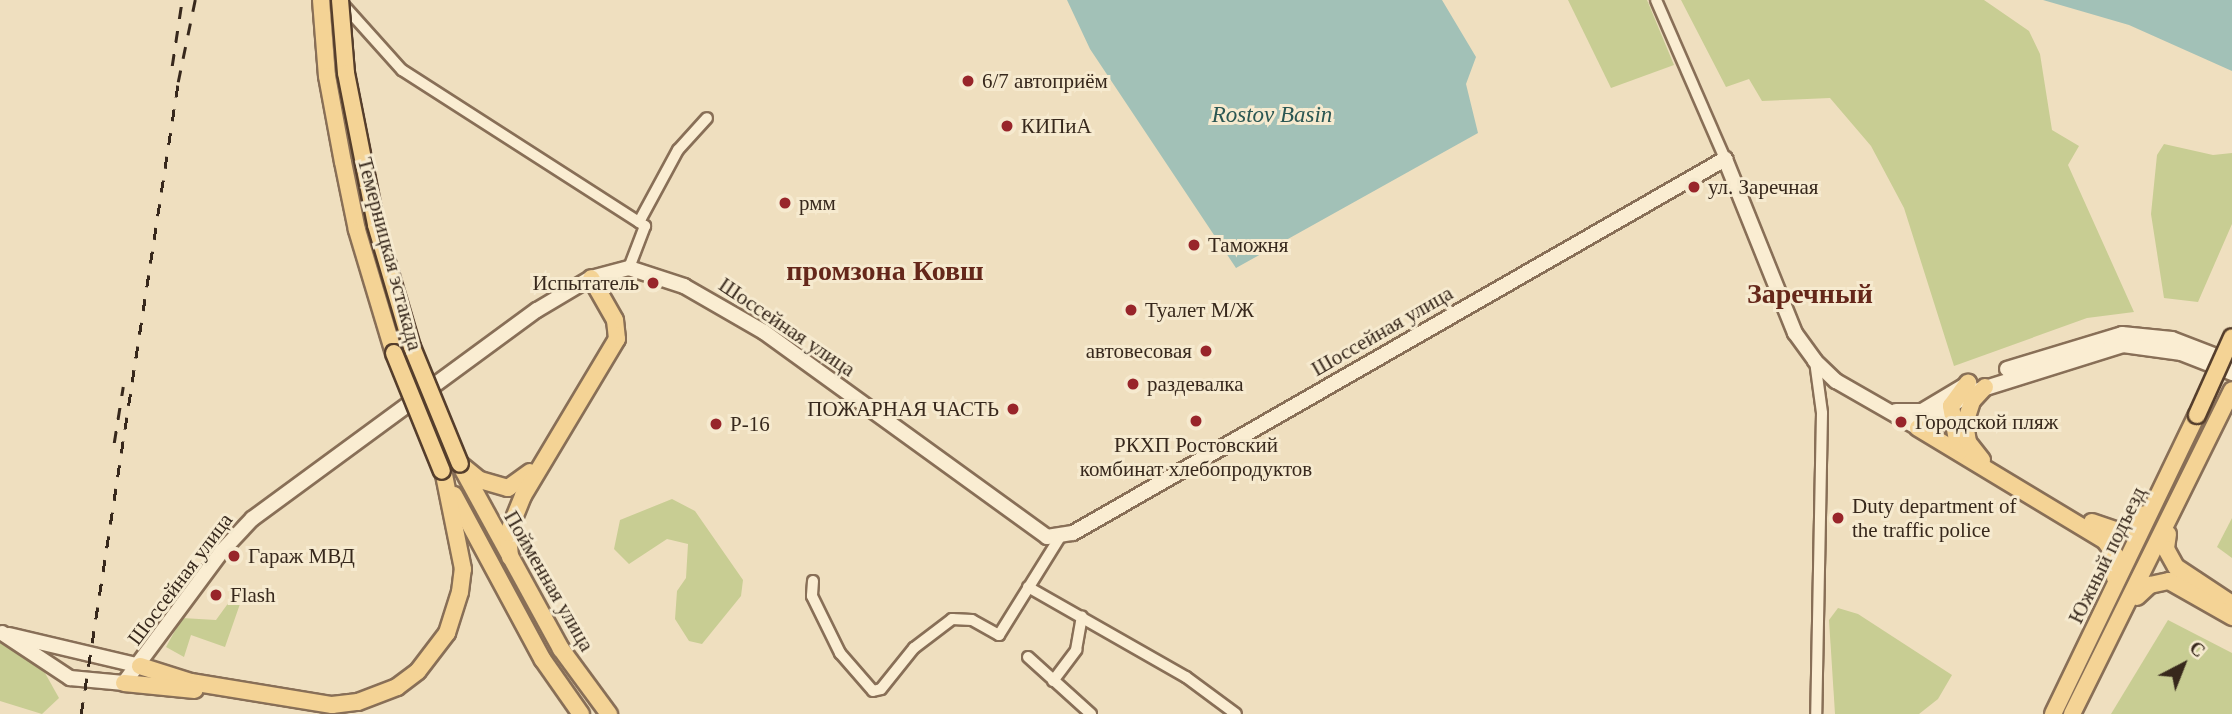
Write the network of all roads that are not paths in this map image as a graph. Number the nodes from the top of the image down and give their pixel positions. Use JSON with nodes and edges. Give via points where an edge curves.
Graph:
{"nodes":[{"id":1,"x":321,"y":0,"type":"edge"},
{"id":2,"x":340,"y":0,"type":"edge"},
{"id":3,"x":1656,"y":0,"type":"edge"},
{"id":4,"x":707,"y":118,"type":"dead end"},
{"id":5,"x":1725,"y":159,"type":"junction"},
{"id":6,"x":642,"y":224,"type":"junction"},
{"id":7,"x":629,"y":268,"type":"junction"},
{"id":8,"x":586,"y":280,"type":"junction"},
{"id":9,"x":2232,"y":337,"type":"edge"},
{"id":10,"x":1815,"y":361,"type":"junction"},
{"id":11,"x":2232,"y":362,"type":"edge"},
{"id":12,"x":2232,"y":373,"type":"edge"},
{"id":13,"x":1968,"y":383,"type":"junction"},
{"id":14,"x":1985,"y":387,"type":"junction"},
{"id":15,"x":2232,"y":390,"type":"edge"},
{"id":16,"x":1951,"y":406,"type":"junction"},
{"id":17,"x":1885,"y":408,"type":"junction"},
{"id":18,"x":1918,"y":428,"type":"junction"},
{"id":19,"x":1959,"y":452,"type":"junction"},
{"id":20,"x":1982,"y":460,"type":"junction"},
{"id":21,"x":460,"y":464,"type":"junction"},
{"id":22,"x":443,"y":473,"type":"junction"},
{"id":23,"x":2159,"y":496,"type":"junction"},
{"id":24,"x":2178,"y":506,"type":"junction"},
{"id":25,"x":1060,"y":537,"type":"junction"},
{"id":26,"x":510,"y":557,"type":"junction"},
{"id":27,"x":813,"y":581,"type":"dead end"},
{"id":28,"x":1028,"y":587,"type":"junction"},
{"id":29,"x":2110,"y":597,"type":"junction"},
{"id":30,"x":2232,"y":604,"type":"edge"},
{"id":31,"x":2128,"y":607,"type":"junction"},
{"id":32,"x":1083,"y":617,"type":"junction"},
{"id":33,"x":2232,"y":618,"type":"edge"},
{"id":34,"x":1,"y":633,"type":"edge"},
{"id":35,"x":1028,"y":657,"type":"dead end"},
{"id":36,"x":140,"y":666,"type":"junction"},
{"id":37,"x":1053,"y":681,"type":"junction"},
{"id":38,"x":124,"y":683,"type":"junction"},
{"id":39,"x":151,"y":686,"type":"junction"},
{"id":40,"x":1225,"y":705,"type":"junction"},
{"id":41,"x":336,"y":714,"type":"edge"},
{"id":42,"x":581,"y":714,"type":"edge"},
{"id":43,"x":608,"y":714,"type":"edge"},
{"id":44,"x":1091,"y":714,"type":"edge"},
{"id":45,"x":1216,"y":714,"type":"edge"},
{"id":46,"x":1236,"y":714,"type":"edge"},
{"id":47,"x":1816,"y":714,"type":"edge"},
{"id":48,"x":2053,"y":714,"type":"edge"},
{"id":49,"x":2072,"y":714,"type":"edge"}],
"edges":[{"from":1,"to":22,"type":"main road","name":"Темерницкая эстакада","bridge":true,"via":[[327,76],[357,230],[394,353]]},
{"from":2,"to":6,"type":"street","via":[[402,70]]},
{"from":2,"to":21,"type":"main road","name":"Темерницкая эстакада","bridge":true,"via":[[346,73],[376,225],[412,347]]},
{"from":3,"to":5,"type":"street"},
{"from":4,"to":6,"type":"street","via":[[678,150]]},
{"from":5,"to":10,"type":"main road","via":[[1795,333]]},
{"from":5,"to":25,"type":"main road","name":"Шоссейная улица"},
{"from":6,"to":7,"type":"street"},
{"from":7,"to":8,"type":"main road","name":"Шоссейная улица"},
{"from":7,"to":25,"type":"main road","name":"Шоссейная улица","via":[[684,286],[727,309],[1032,529]]},
{"from":8,"to":21,"type":"main road","via":[[608,323],[608,339],[527,478],[508,488],[493,486]]},
{"from":8,"to":26,"type":"main road","via":[[615,320],[617,339],[523,496],[508,533]]},
{"from":8,"to":36,"type":"main road","name":"Шоссейная улица","via":[[520,322],[252,519],[222,551]]},
{"from":9,"to":23,"type":"main road","name":"Южный подъезд","bridge":true},
{"from":10,"to":17,"type":"main road","via":[[1836,381]]},
{"from":10,"to":47,"type":"street","via":[[1822,413]]},
{"from":11,"to":13,"type":"main road","via":[[2158,336],[2122,334]]},
{"from":12,"to":14,"type":"main road","via":[[2181,353],[2123,345]]},
{"from":13,"to":16,"type":"main road"},
{"from":13,"to":17,"type":"main road","via":[[1922,411],[1909,414]]},
{"from":14,"to":16,"type":"main road"},
{"from":14,"to":20,"type":"main road","via":[[1972,401],[1965,423],[1968,442]]},
{"from":15,"to":24,"type":"main road","name":"Южный подъезд"},
{"from":16,"to":18,"type":"main road"},
{"from":16,"to":19,"type":"main road"},
{"from":17,"to":18,"type":"main road"},
{"from":18,"to":19,"type":"main road"},
{"from":19,"to":20,"type":"main road"},
{"from":19,"to":29,"type":"main road","via":[[2111,546],[2118,559]]},
{"from":20,"to":23,"type":"main road","via":[[2114,532],[2133,527]]},
{"from":21,"to":26,"type":"main road","name":"Пойменная улица"},
{"from":22,"to":36,"type":"main road","via":[[463,569],[460,592],[447,632],[418,671],[397,687],[358,702],[332,705],[191,682]]},
{"from":22,"to":42,"type":"main road","name":"Пойменная улица","via":[[475,541],[543,660]]},
{"from":23,"to":29,"type":"main road","name":"Южный подъезд"},
{"from":24,"to":30,"type":"main road","via":[[2166,542],[2168,557]]},
{"from":24,"to":31,"type":"main road","name":"Южный подъезд"},
{"from":25,"to":28,"type":"street","name":"Шоссейная улица"},
{"from":26,"to":43,"type":"main road","name":"Пойменная улица","via":[[561,649]]},
{"from":27,"to":28,"type":"street","name":"Шоссейная улица","via":[[812,596],[840,653],[873,691],[881,689],[914,648],[952,619],[972,620],[999,635]]},
{"from":28,"to":32,"type":"street"},
{"from":29,"to":48,"type":"main road","name":"Южный подъезд"},
{"from":31,"to":33,"type":"main road","via":[[2150,585],[2169,582]]},
{"from":31,"to":49,"type":"main road","name":"Южный подъезд"},
{"from":32,"to":37,"type":"street","via":[[1076,650]]},
{"from":32,"to":40,"type":"street"},
{"from":34,"to":36,"type":"main road"},
{"from":34,"to":38,"type":"main road","via":[[70,678]]},
{"from":35,"to":37,"type":"street"},
{"from":36,"to":38,"type":"main road"},
{"from":36,"to":39,"type":"main road"},
{"from":37,"to":44,"type":"street"},
{"from":38,"to":39,"type":"main road"},
{"from":39,"to":41,"type":"main road"},
{"from":40,"to":45,"type":"street"},
{"from":40,"to":46,"type":"street"}]}
